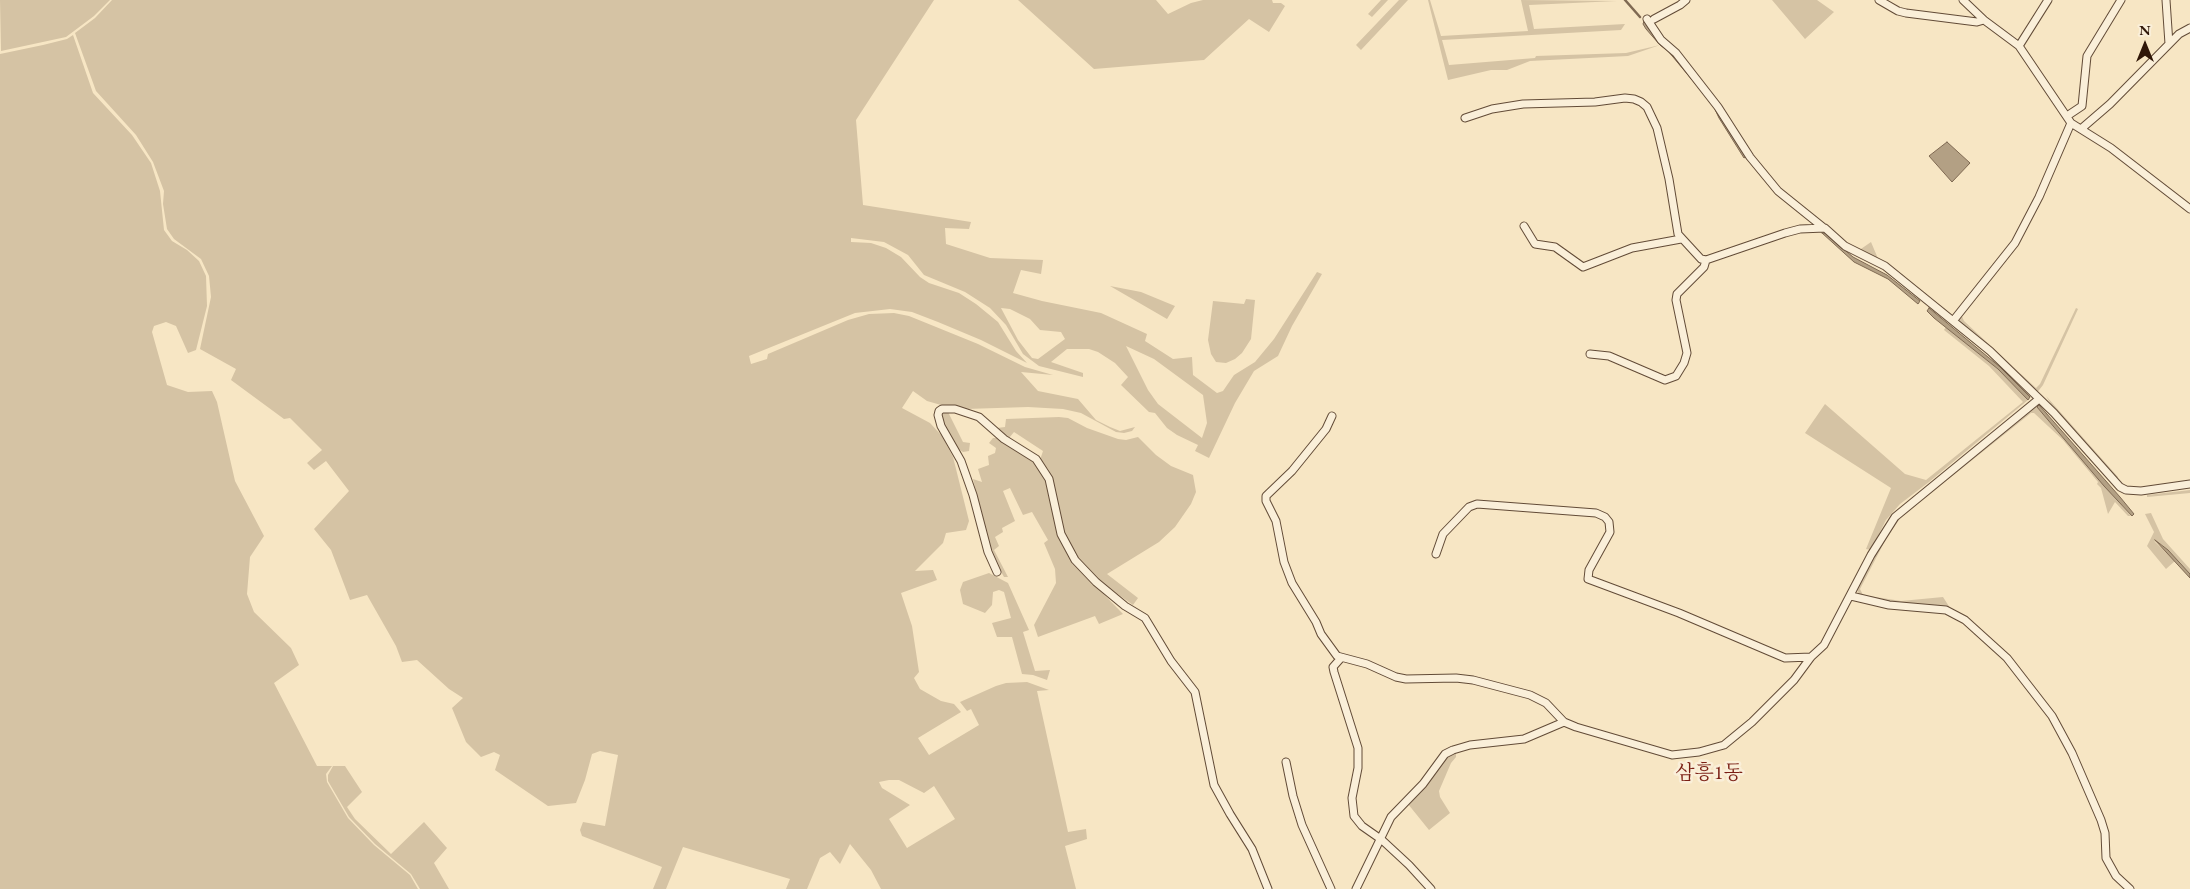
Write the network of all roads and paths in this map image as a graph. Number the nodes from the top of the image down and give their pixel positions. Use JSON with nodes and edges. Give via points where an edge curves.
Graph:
{"nodes":[{"id":1,"x":1686,"y":0,"type":"edge"},
{"id":2,"x":1880,"y":0,"type":"edge"},
{"id":3,"x":1963,"y":0,"type":"edge"},
{"id":4,"x":2048,"y":0,"type":"edge"},
{"id":5,"x":2122,"y":0,"type":"edge"},
{"id":6,"x":2166,"y":0,"type":"edge"},
{"id":7,"x":1984,"y":20,"type":"junction"},
{"id":8,"x":2190,"y":28,"type":"edge"},
{"id":9,"x":2169,"y":44,"type":"junction"},
{"id":10,"x":2019,"y":46,"type":"junction"},
{"id":11,"x":1464,"y":118,"type":"dead end"},
{"id":12,"x":2069,"y":120,"type":"junction"},
{"id":13,"x":2081,"y":129,"type":"junction"},
{"id":14,"x":2190,"y":208,"type":"edge"},
{"id":15,"x":1524,"y":226,"type":"dead end"},
{"id":16,"x":1825,"y":228,"type":"junction"},
{"id":17,"x":1681,"y":239,"type":"junction"},
{"id":18,"x":1706,"y":260,"type":"junction"},
{"id":19,"x":1953,"y":321,"type":"junction"},
{"id":20,"x":1590,"y":354,"type":"dead end"},
{"id":21,"x":2039,"y":399,"type":"junction"},
{"id":22,"x":1332,"y":416,"type":"dead end"},
{"id":23,"x":2190,"y":476,"type":"edge"},
{"id":24,"x":2188,"y":484,"type":"edge"},
{"id":25,"x":1436,"y":554,"type":"dead end"},
{"id":26,"x":998,"y":572,"type":"dead end"},
{"id":27,"x":1851,"y":596,"type":"junction"},
{"id":28,"x":1811,"y":656,"type":"junction"},
{"id":29,"x":1341,"y":658,"type":"junction"},
{"id":30,"x":1564,"y":722,"type":"junction"},
{"id":31,"x":1286,"y":762,"type":"dead end"},
{"id":32,"x":1382,"y":840,"type":"junction"},
{"id":33,"x":1268,"y":889,"type":"edge"},
{"id":34,"x":1331,"y":889,"type":"edge"},
{"id":35,"x":1356,"y":889,"type":"edge"},
{"id":36,"x":1431,"y":889,"type":"edge"},
{"id":37,"x":2130,"y":889,"type":"edge"}],
"edges":[{"from":1,"to":16,"type":"street","via":[[1650,19],[1661,40],[1676,53],[1718,107],[1750,157],[1778,191]]},
{"from":2,"to":7,"type":"street","via":[[1906,13],[1969,22]]},
{"from":3,"to":7,"type":"street"},
{"from":4,"to":10,"type":"street"},
{"from":5,"to":12,"type":"street","via":[[2087,56],[2082,106]]},
{"from":6,"to":9,"type":"street"},
{"from":7,"to":10,"type":"street"},
{"from":8,"to":9,"type":"street"},
{"from":9,"to":13,"type":"street"},
{"from":10,"to":12,"type":"street"},
{"from":11,"to":17,"type":"street","via":[[1523,104],[1625,98],[1640,102],[1647,107],[1657,128],[1676,228]]},
{"from":12,"to":13,"type":"street"},
{"from":12,"to":19,"type":"street","via":[[2023,229]]},
{"from":13,"to":14,"type":"street","via":[[2112,148]]},
{"from":15,"to":17,"type":"street","via":[[1535,244],[1555,247],[1582,267],[1632,248]]},
{"from":16,"to":18,"type":"street","via":[[1785,232]]},
{"from":16,"to":19,"type":"street","via":[[1845,246],[1885,266]]},
{"from":17,"to":18,"type":"street"},
{"from":18,"to":20,"type":"street","via":[[1704,267],[1677,294],[1687,353],[1676,376],[1665,380],[1609,356]]},
{"from":19,"to":21,"type":"street","via":[[1997,357]]},
{"from":21,"to":24,"type":"street","via":[[2120,487],[2141,491]]},
{"from":21,"to":27,"type":"street","via":[[1895,517]]},
{"from":22,"to":29,"type":"street","via":[[1326,429],[1292,471],[1266,496],[1266,501],[1276,521],[1284,562],[1297,594],[1326,643]]},
{"from":23,"to":24,"type":"street"},
{"from":25,"to":28,"type":"street","via":[[1443,534],[1469,507],[1477,504],[1596,514],[1609,522],[1610,532],[1589,570],[1588,578],[1785,658]]},
{"from":26,"to":33,"type":"street","via":[[988,552],[961,461],[938,415],[942,408],[955,409],[978,418],[1036,459],[1049,479],[1061,534],[1075,560],[1096,582],[1145,618],[1170,661],[1196,692],[1214,785],[1252,848]]},
{"from":27,"to":28,"type":"street","via":[[1824,645]]},
{"from":27,"to":37,"type":"street","via":[[1889,606],[1946,610],[1964,620],[2008,658],[2052,716],[2072,753],[2105,832],[2106,858],[2116,876]]},
{"from":28,"to":30,"type":"street","via":[[1794,680],[1752,722],[1733,739],[1712,749],[1663,753]]},
{"from":29,"to":30,"type":"street","via":[[1367,664],[1401,678],[1464,679],[1539,698]]},
{"from":29,"to":32,"type":"street","via":[[1334,672],[1358,748],[1353,811],[1362,826]]},
{"from":30,"to":32,"type":"street","via":[[1524,739],[1483,743],[1449,752],[1391,817]]},
{"from":31,"to":34,"type":"street","via":[[1302,825]]},
{"from":32,"to":35,"type":"street"},
{"from":32,"to":36,"type":"street"}]}
